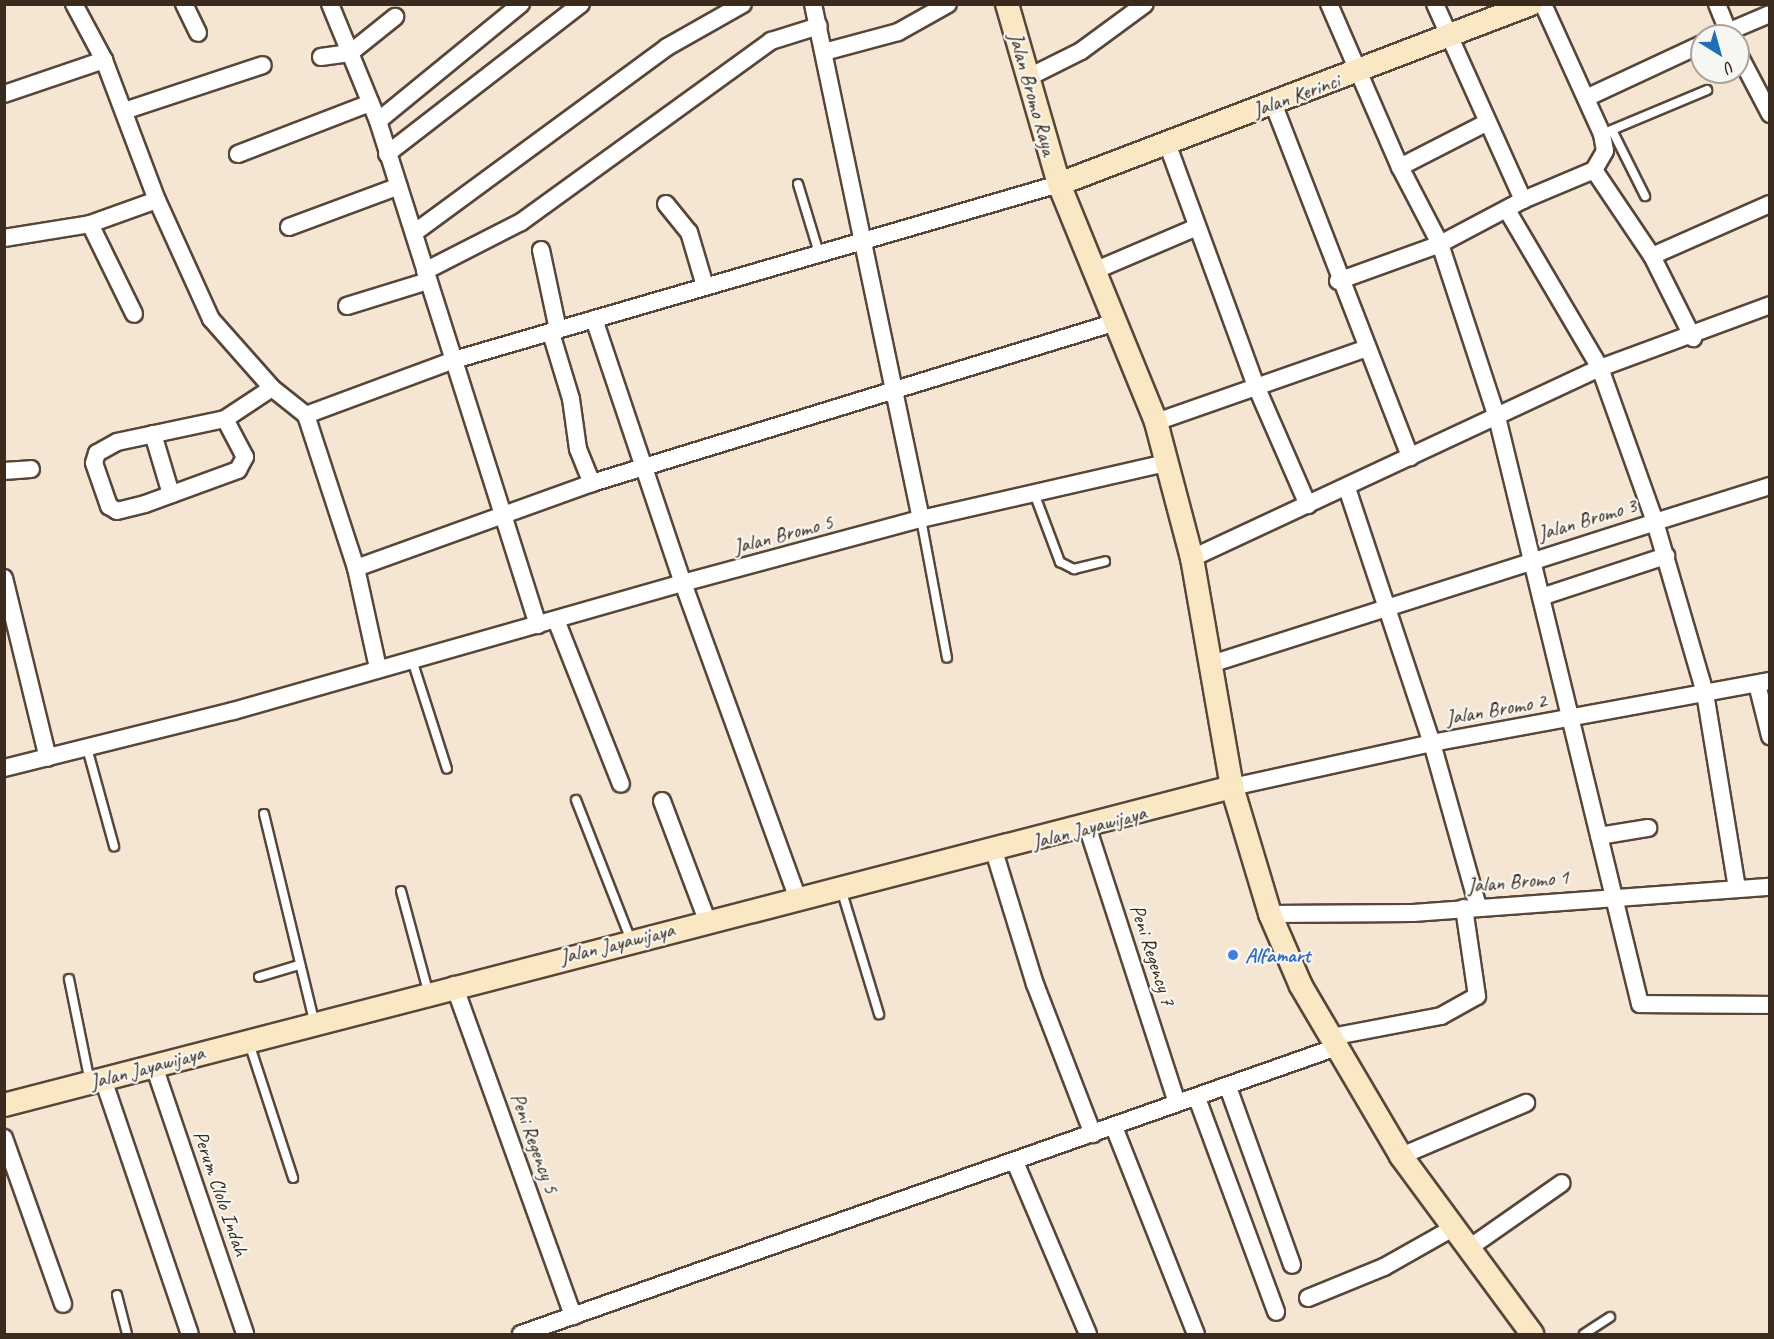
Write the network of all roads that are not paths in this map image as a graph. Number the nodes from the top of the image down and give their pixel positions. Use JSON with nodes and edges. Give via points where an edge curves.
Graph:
{"nodes":[{"id":1,"x":74,"y":4,"type":"edge"},
{"id":2,"x":184,"y":4,"type":"edge"},
{"id":3,"x":330,"y":4,"type":"edge"},
{"id":4,"x":521,"y":4,"type":"edge"},
{"id":5,"x":581,"y":4,"type":"edge"},
{"id":6,"x":743,"y":4,"type":"edge"},
{"id":7,"x":813,"y":4,"type":"edge"},
{"id":8,"x":948,"y":4,"type":"edge"},
{"id":9,"x":1007,"y":4,"type":"edge"},
{"id":10,"x":1145,"y":4,"type":"edge"},
{"id":11,"x":1329,"y":4,"type":"edge"},
{"id":12,"x":1435,"y":4,"type":"edge"},
{"id":13,"x":1531,"y":4,"type":"edge"},
{"id":14,"x":1544,"y":4,"type":"edge"},
{"id":15,"x":1717,"y":4,"type":"edge"},
{"id":16,"x":1770,"y":14,"type":"edge"},
{"id":17,"x":395,"y":17,"type":"dead end"},
{"id":18,"x":1722,"y":24,"type":"edge"},
{"id":19,"x":1749,"y":24,"type":"edge"},
{"id":20,"x":819,"y":26,"type":"junction"},
{"id":21,"x":198,"y":33,"type":"dead end"},
{"id":22,"x":1450,"y":36,"type":"junction"},
{"id":23,"x":1690,"y":50,"type":"edge"},
{"id":24,"x":824,"y":52,"type":"junction"},
{"id":25,"x":350,"y":53,"type":"junction"},
{"id":26,"x":321,"y":57,"type":"dead end"},
{"id":27,"x":104,"y":60,"type":"junction"},
{"id":28,"x":263,"y":65,"type":"dead end"},
{"id":29,"x":1360,"y":72,"type":"junction"},
{"id":30,"x":1750,"y":75,"type":"edge"},
{"id":31,"x":1029,"y":77,"type":"junction"},
{"id":32,"x":1707,"y":90,"type":"dead end"},
{"id":33,"x":4,"y":94,"type":"edge"},
{"id":34,"x":1586,"y":98,"type":"junction"},
{"id":35,"x":370,"y":103,"type":"junction"},
{"id":36,"x":1273,"y":103,"type":"junction"},
{"id":37,"x":124,"y":111,"type":"junction"},
{"id":38,"x":1770,"y":114,"type":"edge"},
{"id":39,"x":378,"y":121,"type":"junction"},
{"id":40,"x":1486,"y":123,"type":"junction"},
{"id":41,"x":1607,"y":132,"type":"junction"},
{"id":42,"x":1167,"y":143,"type":"junction"},
{"id":43,"x":238,"y":154,"type":"dead end"},
{"id":44,"x":387,"y":154,"type":"junction"},
{"id":45,"x":1400,"y":167,"type":"junction"},
{"id":46,"x":1594,"y":170,"type":"junction"},
{"id":47,"x":798,"y":184,"type":"dead end"},
{"id":48,"x":1059,"y":184,"type":"junction"},
{"id":49,"x":399,"y":186,"type":"junction"},
{"id":50,"x":1645,"y":196,"type":"dead end"},
{"id":51,"x":1523,"y":200,"type":"junction"},
{"id":52,"x":157,"y":201,"type":"junction"},
{"id":53,"x":666,"y":204,"type":"dead end"},
{"id":54,"x":1770,"y":204,"type":"edge"},
{"id":55,"x":1507,"y":210,"type":"junction"},
{"id":56,"x":90,"y":224,"type":"junction"},
{"id":57,"x":289,"y":227,"type":"dead end"},
{"id":58,"x":1197,"y":227,"type":"junction"},
{"id":59,"x":414,"y":233,"type":"junction"},
{"id":60,"x":4,"y":238,"type":"edge"},
{"id":61,"x":863,"y":239,"type":"junction"},
{"id":62,"x":1440,"y":244,"type":"junction"},
{"id":63,"x":541,"y":250,"type":"dead end"},
{"id":64,"x":819,"y":253,"type":"junction"},
{"id":65,"x":1652,"y":256,"type":"junction"},
{"id":66,"x":1094,"y":271,"type":"junction"},
{"id":67,"x":427,"y":276,"type":"junction"},
{"id":68,"x":1338,"y":281,"type":"junction"},
{"id":69,"x":705,"y":286,"type":"junction"},
{"id":70,"x":1770,"y":305,"type":"edge"},
{"id":71,"x":347,"y":306,"type":"dead end"},
{"id":72,"x":134,"y":314,"type":"dead end"},
{"id":73,"x":594,"y":319,"type":"junction"},
{"id":74,"x":1113,"y":323,"type":"junction"},
{"id":75,"x":554,"y":331,"type":"junction"},
{"id":76,"x":1693,"y":338,"type":"junction"},
{"id":77,"x":1364,"y":348,"type":"junction"},
{"id":78,"x":454,"y":360,"type":"junction"},
{"id":79,"x":1600,"y":368,"type":"junction"},
{"id":80,"x":1256,"y":386,"type":"junction"},
{"id":81,"x":272,"y":388,"type":"junction"},
{"id":82,"x":892,"y":394,"type":"junction"},
{"id":83,"x":306,"y":415,"type":"junction"},
{"id":84,"x":1497,"y":417,"type":"junction"},
{"id":85,"x":225,"y":419,"type":"junction"},
{"id":86,"x":1156,"y":422,"type":"junction"},
{"id":87,"x":153,"y":434,"type":"junction"},
{"id":88,"x":1410,"y":457,"type":"junction"},
{"id":89,"x":1166,"y":462,"type":"junction"},
{"id":90,"x":643,"y":468,"type":"junction"},
{"id":91,"x":31,"y":469,"type":"dead end"},
{"id":92,"x":4,"y":471,"type":"edge"},
{"id":93,"x":592,"y":483,"type":"junction"},
{"id":94,"x":1770,"y":486,"type":"edge"},
{"id":95,"x":1347,"y":488,"type":"junction"},
{"id":96,"x":1034,"y":493,"type":"junction"},
{"id":97,"x":171,"y":494,"type":"junction"},
{"id":98,"x":1308,"y":505,"type":"junction"},
{"id":99,"x":505,"y":515,"type":"junction"},
{"id":100,"x":921,"y":519,"type":"junction"},
{"id":101,"x":1655,"y":522,"type":"junction"},
{"id":102,"x":1666,"y":556,"type":"junction"},
{"id":103,"x":1192,"y":558,"type":"junction"},
{"id":104,"x":1532,"y":559,"type":"junction"},
{"id":105,"x":1105,"y":561,"type":"dead end"},
{"id":106,"x":356,"y":568,"type":"junction"},
{"id":107,"x":4,"y":578,"type":"edge"},
{"id":108,"x":683,"y":584,"type":"junction"},
{"id":109,"x":1541,"y":597,"type":"junction"},
{"id":110,"x":1386,"y":607,"type":"junction"},
{"id":111,"x":556,"y":620,"type":"junction"},
{"id":112,"x":538,"y":625,"type":"junction"},
{"id":113,"x":947,"y":658,"type":"dead end"},
{"id":114,"x":412,"y":660,"type":"junction"},
{"id":115,"x":1208,"y":665,"type":"junction"},
{"id":116,"x":378,"y":668,"type":"junction"},
{"id":117,"x":1763,"y":682,"type":"edge"},
{"id":118,"x":1705,"y":693,"type":"junction"},
{"id":119,"x":1570,"y":719,"type":"junction"},
{"id":120,"x":1770,"y":736,"type":"edge"},
{"id":121,"x":1432,"y":743,"type":"junction"},
{"id":122,"x":87,"y":748,"type":"junction"},
{"id":123,"x":48,"y":758,"type":"junction"},
{"id":124,"x":4,"y":768,"type":"edge"},
{"id":125,"x":447,"y":769,"type":"dead end"},
{"id":126,"x":621,"y":784,"type":"dead end"},
{"id":127,"x":1232,"y":787,"type":"junction"},
{"id":128,"x":576,"y":800,"type":"dead end"},
{"id":129,"x":662,"y":801,"type":"dead end"},
{"id":130,"x":264,"y":814,"type":"dead end"},
{"id":131,"x":1648,"y":828,"type":"dead end"},
{"id":132,"x":1088,"y":829,"type":"junction"},
{"id":133,"x":1599,"y":836,"type":"junction"},
{"id":134,"x":114,"y":846,"type":"dead end"},
{"id":135,"x":994,"y":851,"type":"junction"},
{"id":136,"x":840,"y":885,"type":"junction"},
{"id":137,"x":1770,"y":887,"type":"edge"},
{"id":138,"x":1737,"y":888,"type":"junction"},
{"id":139,"x":401,"y":891,"type":"dead end"},
{"id":140,"x":1615,"y":895,"type":"junction"},
{"id":141,"x":797,"y":896,"type":"junction"},
{"id":142,"x":1471,"y":907,"type":"junction"},
{"id":143,"x":1270,"y":914,"type":"junction"},
{"id":144,"x":707,"y":920,"type":"junction"},
{"id":145,"x":631,"y":940,"type":"junction"},
{"id":146,"x":299,"y":965,"type":"junction"},
{"id":147,"x":259,"y":976,"type":"dead end"},
{"id":148,"x":69,"y":979,"type":"dead end"},
{"id":149,"x":454,"y":985,"type":"junction"},
{"id":150,"x":428,"y":992,"type":"junction"},
{"id":151,"x":1770,"y":1005,"type":"edge"},
{"id":152,"x":879,"y":1014,"type":"dead end"},
{"id":153,"x":314,"y":1021,"type":"junction"},
{"id":154,"x":248,"y":1040,"type":"junction"},
{"id":155,"x":1334,"y":1042,"type":"junction"},
{"id":156,"x":154,"y":1066,"type":"junction"},
{"id":157,"x":96,"y":1081,"type":"junction"},
{"id":158,"x":1228,"y":1087,"type":"junction"},
{"id":159,"x":1175,"y":1096,"type":"dead end"},
{"id":160,"x":1197,"y":1098,"type":"junction"},
{"id":161,"x":1526,"y":1103,"type":"dead end"},
{"id":162,"x":4,"y":1105,"type":"edge"},
{"id":163,"x":1114,"y":1127,"type":"junction"},
{"id":164,"x":1093,"y":1134,"type":"junction"},
{"id":165,"x":4,"y":1138,"type":"edge"},
{"id":166,"x":1401,"y":1156,"type":"junction"},
{"id":167,"x":1015,"y":1162,"type":"junction"},
{"id":168,"x":293,"y":1178,"type":"dead end"},
{"id":169,"x":1562,"y":1184,"type":"dead end"},
{"id":170,"x":1454,"y":1228,"type":"junction"},
{"id":171,"x":1469,"y":1248,"type":"junction"},
{"id":172,"x":1292,"y":1265,"type":"dead end"},
{"id":173,"x":117,"y":1295,"type":"dead end"},
{"id":174,"x":1308,"y":1298,"type":"dead end"},
{"id":175,"x":63,"y":1304,"type":"dead end"},
{"id":176,"x":1276,"y":1312,"type":"dead end"},
{"id":177,"x":573,"y":1316,"type":"junction"},
{"id":178,"x":1610,"y":1317,"type":"dead end"},
{"id":179,"x":127,"y":1335,"type":"edge"},
{"id":180,"x":190,"y":1335,"type":"edge"},
{"id":181,"x":245,"y":1335,"type":"edge"},
{"id":182,"x":521,"y":1335,"type":"edge"},
{"id":183,"x":1088,"y":1335,"type":"edge"},
{"id":184,"x":1197,"y":1335,"type":"edge"},
{"id":185,"x":1532,"y":1335,"type":"edge"},
{"id":186,"x":1584,"y":1335,"type":"edge"}],
"edges":[{"from":1,"to":27,"type":"street"},
{"from":2,"to":21,"type":"street"},
{"from":3,"to":25,"type":"street"},
{"from":4,"to":39,"type":"street"},
{"from":5,"to":44,"type":"street"},
{"from":6,"to":59,"type":"street","via":[[667,47]]},
{"from":7,"to":20,"type":"street"},
{"from":8,"to":24,"type":"street","via":[[898,32]]},
{"from":9,"to":31,"type":"main road","name":"Jalan Bromo Raya"},
{"from":10,"to":31,"type":"street","via":[[1082,51]]},
{"from":11,"to":29,"type":"street"},
{"from":12,"to":22,"type":"street"},
{"from":13,"to":22,"type":"main road","name":"Jalan Kerinci"},
{"from":14,"to":34,"type":"street"},
{"from":15,"to":18,"type":"street"},
{"from":16,"to":19,"type":"street"},
{"from":17,"to":25,"type":"street"},
{"from":20,"to":24,"type":"street"},
{"from":20,"to":67,"type":"street","via":[[771,41],[521,222]]},
{"from":22,"to":29,"type":"main road","name":"Jalan Kerinci"},
{"from":22,"to":40,"type":"street"},
{"from":23,"to":34,"type":"street"},
{"from":24,"to":61,"type":"street"},
{"from":25,"to":26,"type":"street"},
{"from":25,"to":35,"type":"street"},
{"from":27,"to":33,"type":"street"},
{"from":27,"to":37,"type":"street"},
{"from":28,"to":37,"type":"street"},
{"from":29,"to":36,"type":"main road","name":"Jalan Kerinci"},
{"from":29,"to":45,"type":"street"},
{"from":30,"to":38,"type":"street"},
{"from":31,"to":48,"type":"main road","name":"Jalan Bromo Raya"},
{"from":32,"to":41,"type":"lane"},
{"from":34,"to":41,"type":"street"},
{"from":35,"to":39,"type":"street"},
{"from":35,"to":43,"type":"street"},
{"from":36,"to":42,"type":"main road","name":"Jalan Kerinci"},
{"from":36,"to":68,"type":"street"},
{"from":37,"to":52,"type":"street"},
{"from":39,"to":44,"type":"street"},
{"from":40,"to":45,"type":"street"},
{"from":40,"to":51,"type":"street"},
{"from":41,"to":46,"type":"street","via":[[1605,151]]},
{"from":41,"to":50,"type":"lane"},
{"from":42,"to":48,"type":"main road","name":"Jalan Kerinci"},
{"from":42,"to":58,"type":"street"},
{"from":44,"to":49,"type":"street"},
{"from":45,"to":62,"type":"street"},
{"from":46,"to":51,"type":"street"},
{"from":46,"to":65,"type":"street"},
{"from":47,"to":64,"type":"lane"},
{"from":48,"to":61,"type":"street"},
{"from":48,"to":66,"type":"main road","name":"Jalan Bromo Raya"},
{"from":49,"to":57,"type":"street"},
{"from":49,"to":59,"type":"street"},
{"from":51,"to":55,"type":"street"},
{"from":52,"to":56,"type":"street"},
{"from":52,"to":81,"type":"street","via":[[211,319]]},
{"from":53,"to":69,"type":"street","via":[[689,232]]},
{"from":54,"to":65,"type":"street"},
{"from":55,"to":62,"type":"street"},
{"from":55,"to":79,"type":"street"},
{"from":56,"to":60,"type":"street"},
{"from":56,"to":72,"type":"street"},
{"from":58,"to":66,"type":"street"},
{"from":58,"to":80,"type":"street"},
{"from":59,"to":67,"type":"street"},
{"from":61,"to":64,"type":"street"},
{"from":61,"to":82,"type":"street"},
{"from":62,"to":68,"type":"street"},
{"from":62,"to":84,"type":"street"},
{"from":63,"to":75,"type":"street"},
{"from":64,"to":69,"type":"street"},
{"from":65,"to":76,"type":"street"},
{"from":66,"to":74,"type":"main road","name":"Jalan Bromo Raya"},
{"from":67,"to":71,"type":"street"},
{"from":67,"to":78,"type":"street"},
{"from":68,"to":77,"type":"street"},
{"from":69,"to":73,"type":"street"},
{"from":70,"to":76,"type":"street"},
{"from":73,"to":75,"type":"street"},
{"from":73,"to":90,"type":"street"},
{"from":74,"to":82,"type":"street"},
{"from":74,"to":86,"type":"main road","name":"Jalan Bromo Raya"},
{"from":75,"to":78,"type":"street"},
{"from":75,"to":93,"type":"street","via":[[571,399],[578,449]]},
{"from":76,"to":79,"type":"street"},
{"from":77,"to":80,"type":"street"},
{"from":77,"to":88,"type":"street"},
{"from":78,"to":83,"type":"street"},
{"from":78,"to":99,"type":"street"},
{"from":79,"to":84,"type":"street"},
{"from":79,"to":101,"type":"street"},
{"from":80,"to":86,"type":"street"},
{"from":80,"to":98,"type":"street"},
{"from":81,"to":83,"type":"street"},
{"from":81,"to":85,"type":"street"},
{"from":82,"to":90,"type":"street"},
{"from":82,"to":100,"type":"street"},
{"from":83,"to":106,"type":"street"},
{"from":84,"to":88,"type":"street"},
{"from":84,"to":104,"type":"street"},
{"from":85,"to":87,"type":"street"},
{"from":85,"to":97,"type":"street","via":[[244,465]]},
{"from":86,"to":89,"type":"main road","name":"Jalan Bromo Raya"},
{"from":87,"to":97,"type":"street"},
{"from":87,"to":97,"type":"street","via":[[105,447],[94,463],[112,509]]},
{"from":88,"to":95,"type":"street"},
{"from":89,"to":96,"type":"street","name":"Jalan Bromo 5"},
{"from":89,"to":103,"type":"main road","name":"Jalan Bromo Raya"},
{"from":90,"to":93,"type":"street"},
{"from":90,"to":108,"type":"street"},
{"from":91,"to":92,"type":"street"},
{"from":93,"to":99,"type":"street"},
{"from":94,"to":101,"type":"street"},
{"from":95,"to":98,"type":"street"},
{"from":95,"to":110,"type":"street"},
{"from":96,"to":100,"type":"street","name":"Jalan Bromo 5"},
{"from":96,"to":105,"type":"lane","via":[[1060,562],[1074,568]]},
{"from":98,"to":103,"type":"street"},
{"from":99,"to":106,"type":"street"},
{"from":99,"to":112,"type":"street"},
{"from":100,"to":108,"type":"street","name":"Jalan Bromo 5"},
{"from":100,"to":113,"type":"lane"},
{"from":101,"to":102,"type":"street","name":"Jalan Bromo 3"},
{"from":101,"to":104,"type":"street","name":"Jalan Bromo 3"},
{"from":102,"to":109,"type":"street"},
{"from":102,"to":118,"type":"street","name":"Jalan Bromo 3"},
{"from":103,"to":115,"type":"main road","name":"Jalan Bromo Raya"},
{"from":104,"to":109,"type":"street"},
{"from":104,"to":110,"type":"street","name":"Jalan Bromo 3"},
{"from":106,"to":116,"type":"street"},
{"from":107,"to":123,"type":"street"},
{"from":108,"to":111,"type":"street","name":"Jalan Bromo 5"},
{"from":108,"to":141,"type":"street"},
{"from":109,"to":119,"type":"street"},
{"from":110,"to":115,"type":"street","name":"Jalan Bromo 3"},
{"from":110,"to":121,"type":"street"},
{"from":111,"to":112,"type":"street","name":"Jalan Bromo 5"},
{"from":111,"to":126,"type":"street"},
{"from":112,"to":114,"type":"street","name":"Jalan Bromo 5"},
{"from":114,"to":116,"type":"street","name":"Jalan Bromo 5"},
{"from":114,"to":125,"type":"lane"},
{"from":115,"to":127,"type":"main road","name":"Jalan Bromo Raya"},
{"from":116,"to":122,"type":"street","name":"Jalan Bromo 5"},
{"from":117,"to":118,"type":"street","name":"Jalan Bromo 2"},
{"from":117,"to":120,"type":"street"},
{"from":118,"to":119,"type":"street","name":"Jalan Bromo 2"},
{"from":118,"to":138,"type":"street","name":"Jalan Bromo 3"},
{"from":119,"to":121,"type":"street","name":"Jalan Bromo 2"},
{"from":119,"to":133,"type":"street"},
{"from":121,"to":127,"type":"street","name":"Jalan Bromo 2"},
{"from":121,"to":142,"type":"street"},
{"from":122,"to":123,"type":"street","name":"Jalan Bromo 5"},
{"from":122,"to":134,"type":"lane"},
{"from":123,"to":124,"type":"street","name":"Jalan Bromo 5"},
{"from":127,"to":132,"type":"main road","name":"Jalan Jayawijaya"},
{"from":127,"to":143,"type":"main road","name":"Jalan Bromo Raya"},
{"from":128,"to":145,"type":"lane"},
{"from":129,"to":144,"type":"street"},
{"from":130,"to":146,"type":"lane"},
{"from":131,"to":133,"type":"street"},
{"from":132,"to":135,"type":"main road","name":"Jalan Jayawijaya"},
{"from":132,"to":159,"type":"street","name":"Peni Regency 7"},
{"from":133,"to":140,"type":"street"},
{"from":135,"to":136,"type":"main road","name":"Jalan Jayawijaya"},
{"from":135,"to":164,"type":"street","via":[[1035,984]]},
{"from":136,"to":141,"type":"main road","name":"Jalan Jayawijaya"},
{"from":136,"to":152,"type":"lane"},
{"from":137,"to":138,"type":"street","name":"Jalan Bromo 1"},
{"from":138,"to":140,"type":"street","name":"Jalan Bromo 1"},
{"from":139,"to":150,"type":"lane"},
{"from":140,"to":142,"type":"street","name":"Jalan Bromo 1"},
{"from":140,"to":151,"type":"street","via":[[1640,1004]]},
{"from":141,"to":144,"type":"main road","name":"Jalan Jayawijaya"},
{"from":142,"to":143,"type":"street","name":"Jalan Bromo 1"},
{"from":142,"to":155,"type":"street","via":[[1477,996],[1442,1016]]},
{"from":143,"to":155,"type":"main road","name":"Jalan Bromo Raya"},
{"from":144,"to":145,"type":"main road","name":"Jalan Jayawijaya"},
{"from":145,"to":149,"type":"main road","name":"Jalan Jayawijaya"},
{"from":146,"to":147,"type":"lane"},
{"from":146,"to":153,"type":"lane"},
{"from":148,"to":157,"type":"lane"},
{"from":149,"to":150,"type":"main road","name":"Jalan Jayawijaya"},
{"from":149,"to":177,"type":"street","name":"Peni Regency 5"},
{"from":150,"to":153,"type":"main road","name":"Jalan Jayawijaya"},
{"from":153,"to":154,"type":"main road","name":"Jalan Jayawijaya"},
{"from":154,"to":156,"type":"main road","name":"Jalan Jayawijaya"},
{"from":154,"to":168,"type":"lane"},
{"from":155,"to":158,"type":"street"},
{"from":155,"to":166,"type":"main road","name":"Jalan Bromo Raya"},
{"from":156,"to":157,"type":"main road","name":"Jalan Jayawijaya"},
{"from":156,"to":181,"type":"street","name":"Perum Clolo Indah"},
{"from":157,"to":162,"type":"main road","name":"Jalan Jayawijaya"},
{"from":157,"to":180,"type":"street"},
{"from":158,"to":160,"type":"street"},
{"from":158,"to":172,"type":"street"},
{"from":160,"to":163,"type":"street"},
{"from":160,"to":176,"type":"street"},
{"from":161,"to":166,"type":"street"},
{"from":163,"to":164,"type":"street"},
{"from":163,"to":184,"type":"street"},
{"from":164,"to":167,"type":"street"},
{"from":165,"to":175,"type":"street"},
{"from":166,"to":170,"type":"main road","name":"Jalan Bromo Raya"},
{"from":167,"to":177,"type":"street"},
{"from":167,"to":183,"type":"street"},
{"from":169,"to":171,"type":"street"},
{"from":170,"to":171,"type":"main road","name":"Jalan Bromo Raya"},
{"from":170,"to":174,"type":"street","via":[[1383,1268]]},
{"from":171,"to":185,"type":"main road","name":"Jalan Bromo Raya"},
{"from":173,"to":179,"type":"lane"},
{"from":177,"to":182,"type":"street"},
{"from":178,"to":186,"type":"lane"}]}
